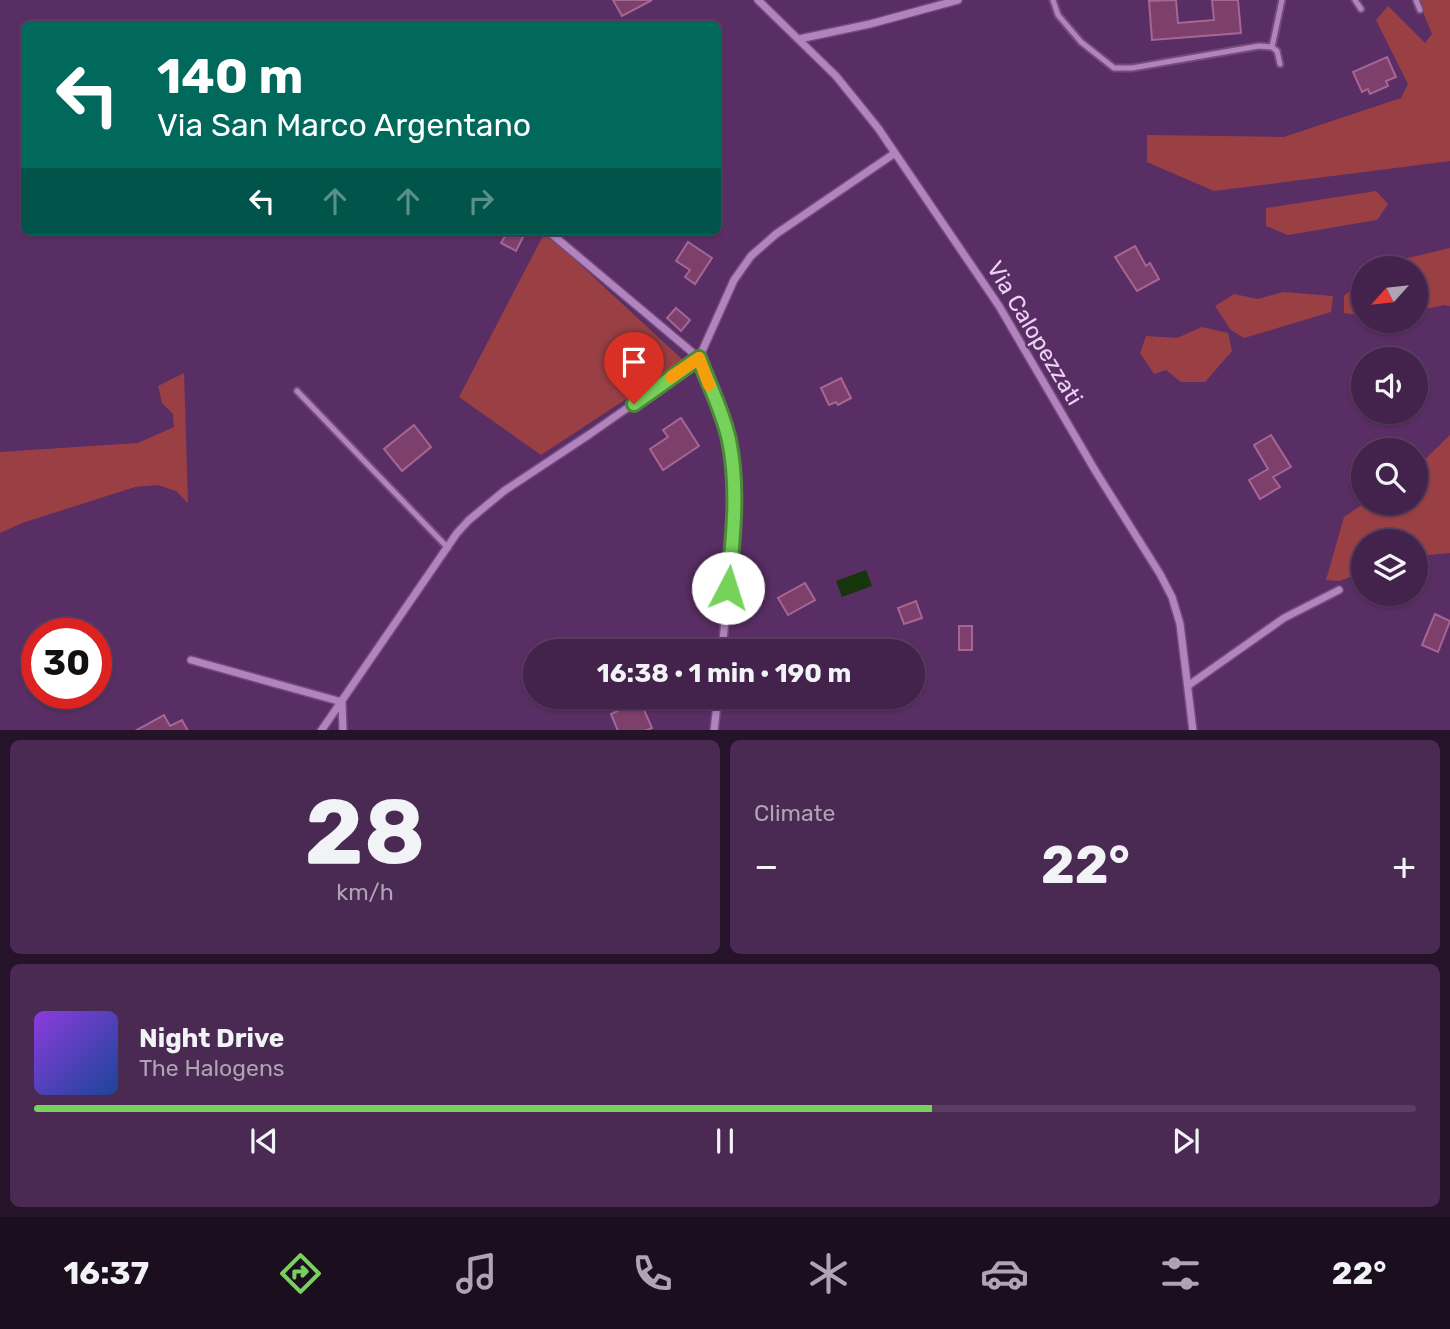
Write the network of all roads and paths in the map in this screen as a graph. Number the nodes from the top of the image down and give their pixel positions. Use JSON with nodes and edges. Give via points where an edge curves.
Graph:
{"nodes":[{"id":1,"x":758,"y":0,"type":"edge"},
{"id":2,"x":958,"y":0,"type":"edge"},
{"id":3,"x":1053,"y":0,"type":"edge"},
{"id":4,"x":1282,"y":0,"type":"edge"},
{"id":5,"x":1355,"y":0,"type":"edge"},
{"id":6,"x":1416,"y":0,"type":"edge"},
{"id":7,"x":1361,"y":9,"type":"dead end"},
{"id":8,"x":1420,"y":10,"type":"dead end"},
{"id":9,"x":799,"y":39,"type":"junction"},
{"id":10,"x":1272,"y":47,"type":"junction"},
{"id":11,"x":1280,"y":64,"type":"dead end"},
{"id":12,"x":895,"y":153,"type":"junction"},
{"id":13,"x":553,"y":235,"type":"edge"},
{"id":14,"x":699,"y":358,"type":"junction"},
{"id":15,"x":297,"y":391,"type":"dead end"},
{"id":16,"x":447,"y":548,"type":"junction"},
{"id":17,"x":1339,"y":590,"type":"dead end"},
{"id":18,"x":723,"y":639,"type":"edge"},
{"id":19,"x":191,"y":660,"type":"dead end"},
{"id":20,"x":1189,"y":685,"type":"junction"},
{"id":21,"x":342,"y":702,"type":"junction"},
{"id":22,"x":716,"y":709,"type":"edge"},
{"id":23,"x":321,"y":730,"type":"edge"},
{"id":24,"x":343,"y":730,"type":"edge"},
{"id":25,"x":714,"y":730,"type":"edge"},
{"id":26,"x":1193,"y":730,"type":"edge"}],
"edges":[{"from":1,"to":9,"type":"street","name":"Via Calopezzati"},
{"from":2,"to":9,"type":"street"},
{"from":3,"to":10,"type":"lane","via":[[1058,15],[1081,42],[1114,68]]},
{"from":4,"to":10,"type":"lane"},
{"from":5,"to":7,"type":"lane"},
{"from":6,"to":8,"type":"lane"},
{"from":9,"to":12,"type":"street","name":"Via Calopezzati","via":[[851,93]]},
{"from":10,"to":11,"type":"lane"},
{"from":12,"to":14,"type":"street","via":[[751,256],[734,279]]},
{"from":12,"to":20,"type":"street","name":"Via Calopezzati","via":[[1006,317],[1164,582],[1180,624]]},
{"from":13,"to":14,"type":"street"},
{"from":14,"to":16,"type":"street","via":[[504,491],[469,520]]},
{"from":14,"to":18,"type":"street","via":[[726,430],[733,469],[732,547]]},
{"from":15,"to":16,"type":"lane"},
{"from":16,"to":21,"type":"street"},
{"from":17,"to":20,"type":"street","via":[[1294,612]]},
{"from":19,"to":21,"type":"street"},
{"from":20,"to":26,"type":"street","name":"Via Calopezzati"},
{"from":21,"to":23,"type":"street"},
{"from":21,"to":24,"type":"street"},
{"from":22,"to":25,"type":"street"}]}
